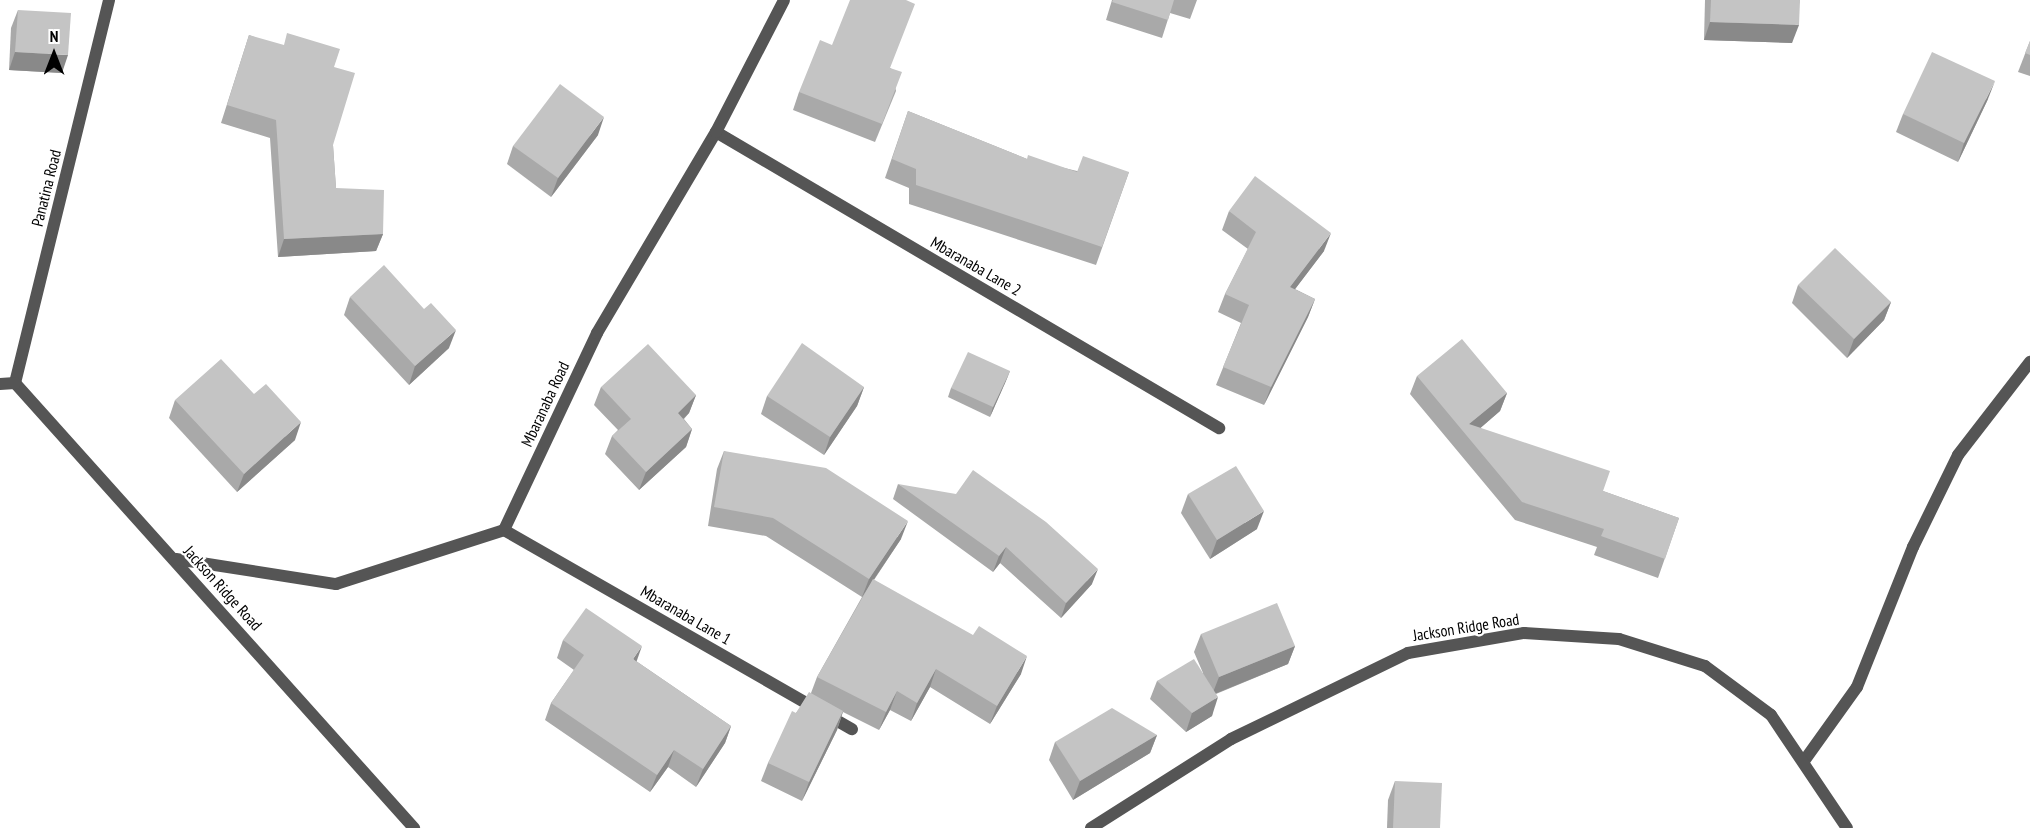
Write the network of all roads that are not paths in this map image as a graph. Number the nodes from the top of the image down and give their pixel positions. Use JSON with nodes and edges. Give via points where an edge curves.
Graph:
{"nodes":[{"id":1,"x":108,"y":0,"type":"edge"},
{"id":2,"x":784,"y":0,"type":"edge"},
{"id":3,"x":716,"y":132,"type":"junction"},
{"id":4,"x":2030,"y":362,"type":"edge"},
{"id":5,"x":15,"y":383,"type":"junction"},
{"id":6,"x":0,"y":384,"type":"edge"},
{"id":7,"x":1219,"y":428,"type":"dead end"},
{"id":8,"x":504,"y":530,"type":"junction"},
{"id":9,"x":176,"y":559,"type":"junction"},
{"id":10,"x":852,"y":729,"type":"dead end"},
{"id":11,"x":1804,"y":761,"type":"junction"},
{"id":12,"x":414,"y":828,"type":"edge"},
{"id":13,"x":1091,"y":828,"type":"edge"},
{"id":14,"x":1847,"y":828,"type":"edge"}],
"edges":[{"from":1,"to":5,"type":"street","name":"Panatina Road"},
{"from":2,"to":3,"type":"street","name":"Mbaranaba Road"},
{"from":3,"to":7,"type":"street","name":"Mbaranaba Lane 2"},
{"from":3,"to":8,"type":"street","name":"Mbaranaba Road","via":[[597,333]]},
{"from":4,"to":11,"type":"street","via":[[1958,455],[1913,547],[1857,687]]},
{"from":5,"to":6,"type":"street"},
{"from":5,"to":9,"type":"street","name":"Jackson Ridge Road"},
{"from":8,"to":9,"type":"street","via":[[336,585]]},
{"from":8,"to":10,"type":"street","name":"Mbaranaba Lane 1"},
{"from":9,"to":12,"type":"street","name":"Jackson Ridge Road"},
{"from":11,"to":13,"type":"street","name":"Jackson Ridge Road","via":[[1771,715],[1705,666],[1619,639],[1524,633],[1408,653],[1231,740]]},
{"from":11,"to":14,"type":"street","name":"Jackson Ridge Road"}]}
